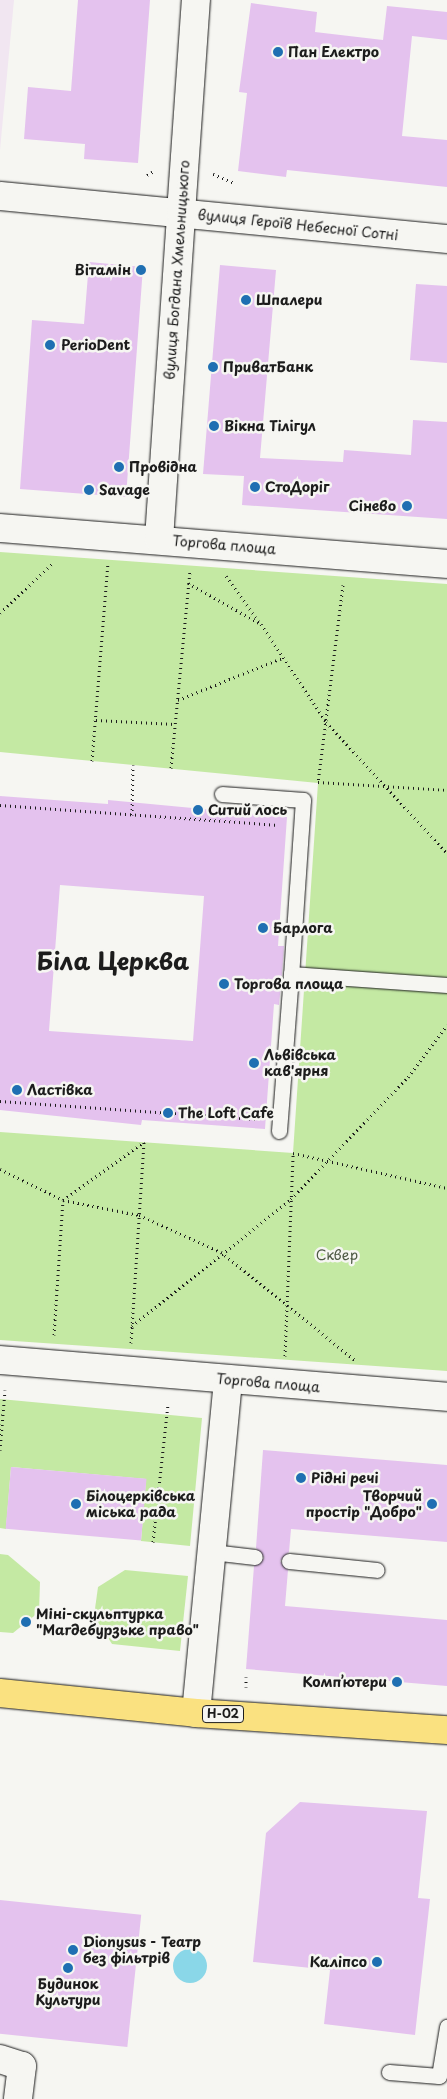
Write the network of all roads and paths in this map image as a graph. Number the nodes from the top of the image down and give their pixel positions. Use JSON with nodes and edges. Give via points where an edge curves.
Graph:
{"nodes":[{"id":1,"x":196,"y":0,"type":"edge"},
{"id":2,"x":154,"y":171,"type":"dead end"},
{"id":3,"x":213,"y":173,"type":"dead end"},
{"id":4,"x":147,"y":175,"type":"dead end"},
{"id":5,"x":234,"y":183,"type":"dead end"},
{"id":6,"x":0,"y":196,"type":"edge"},
{"id":7,"x":181,"y":213,"type":"junction"},
{"id":8,"x":447,"y":239,"type":"edge"},
{"id":9,"x":0,"y":528,"type":"edge"},
{"id":10,"x":111,"y":536,"type":"junction"},
{"id":11,"x":160,"y":540,"type":"junction"},
{"id":12,"x":192,"y":542,"type":"junction"},
{"id":13,"x":60,"y":556,"type":"dead end"},
{"id":14,"x":447,"y":564,"type":"edge"},
{"id":15,"x":220,"y":568,"type":"dead end"},
{"id":16,"x":344,"y":577,"type":"dead end"},
{"id":17,"x":188,"y":583,"type":"junction"},
{"id":18,"x":0,"y":613,"type":"edge"},
{"id":19,"x":261,"y":624,"type":"junction"},
{"id":20,"x":282,"y":658,"type":"junction"},
{"id":21,"x":178,"y":700,"type":"junction"},
{"id":22,"x":96,"y":720,"type":"junction"},
{"id":23,"x":326,"y":722,"type":"junction"},
{"id":24,"x":175,"y":724,"type":"junction"},
{"id":25,"x":92,"y":761,"type":"dead end"},
{"id":26,"x":133,"y":765,"type":"dead end"},
{"id":27,"x":171,"y":768,"type":"dead end"},
{"id":28,"x":384,"y":786,"type":"junction"},
{"id":29,"x":447,"y":790,"type":"edge"},
{"id":30,"x":222,"y":794,"type":"dead end"},
{"id":31,"x":0,"y":805,"type":"edge"},
{"id":32,"x":132,"y":814,"type":"junction"},
{"id":33,"x":277,"y":835,"type":"dead end"},
{"id":34,"x":447,"y":853,"type":"edge"},
{"id":35,"x":291,"y":974,"type":"junction"},
{"id":36,"x":447,"y":985,"type":"edge"},
{"id":37,"x":447,"y":1025,"type":"edge"},
{"id":38,"x":0,"y":1101,"type":"edge"},
{"id":39,"x":258,"y":1109,"type":"dead end"},
{"id":40,"x":280,"y":1131,"type":"dead end"},
{"id":41,"x":330,"y":1161,"type":"junction"},
{"id":42,"x":0,"y":1169,"type":"edge"},
{"id":43,"x":447,"y":1188,"type":"edge"},
{"id":44,"x":291,"y":1199,"type":"junction"},
{"id":45,"x":63,"y":1200,"type":"junction"},
{"id":46,"x":139,"y":1215,"type":"junction"},
{"id":47,"x":221,"y":1252,"type":"junction"},
{"id":48,"x":287,"y":1301,"type":"junction"},
{"id":49,"x":132,"y":1326,"type":"junction"},
{"id":50,"x":53,"y":1344,"type":"dead end"},
{"id":51,"x":4,"y":1360,"type":"edge"},
{"id":52,"x":362,"y":1367,"type":"dead end"},
{"id":53,"x":129,"y":1371,"type":"junction"},
{"id":54,"x":171,"y":1375,"type":"junction"},
{"id":55,"x":228,"y":1380,"type":"junction"},
{"id":56,"x":284,"y":1384,"type":"junction"},
{"id":57,"x":447,"y":1397,"type":"edge"},
{"id":58,"x":0,"y":1450,"type":"edge"},
{"id":59,"x":153,"y":1542,"type":"dead end"},
{"id":60,"x":212,"y":1552,"type":"junction"},
{"id":61,"x":255,"y":1557,"type":"dead end"},
{"id":62,"x":289,"y":1560,"type":"dead end"},
{"id":63,"x":377,"y":1570,"type":"dead end"},
{"id":64,"x":0,"y":1693,"type":"edge"},
{"id":65,"x":196,"y":1713,"type":"junction"},
{"id":66,"x":447,"y":1730,"type":"edge"},
{"id":67,"x":447,"y":2027,"type":"edge"},
{"id":68,"x":11,"y":2062,"type":"edge"},
{"id":69,"x":388,"y":2072,"type":"dead end"},
{"id":70,"x":18,"y":2099,"type":"edge"}],
"edges":[{"from":1,"to":7,"type":"street","name":"вулиця Богдана Хмельницького"},
{"from":2,"to":4,"type":"path"},
{"from":3,"to":5,"type":"path"},
{"from":6,"to":7,"type":"street","name":"вулиця Героїв Небесної Сотні"},
{"from":7,"to":8,"type":"street","name":"вулиця Героїв Небесної Сотні"},
{"from":7,"to":11,"type":"street","name":"вулиця Богдана Хмельницького"},
{"from":9,"to":10,"type":"street","name":"Торгова площа"},
{"from":10,"to":11,"type":"street","name":"Торгова площа"},
{"from":10,"to":22,"type":"path"},
{"from":11,"to":12,"type":"street","name":"Торгова площа"},
{"from":12,"to":14,"type":"street","name":"Торгова площа"},
{"from":12,"to":17,"type":"path"},
{"from":13,"to":18,"type":"path"},
{"from":15,"to":19,"type":"path"},
{"from":16,"to":23,"type":"path"},
{"from":17,"to":19,"type":"path"},
{"from":17,"to":21,"type":"path"},
{"from":19,"to":20,"type":"path"},
{"from":20,"to":21,"type":"path"},
{"from":20,"to":23,"type":"path"},
{"from":21,"to":24,"type":"path"},
{"from":22,"to":24,"type":"path"},
{"from":22,"to":25,"type":"path"},
{"from":23,"to":28,"type":"path"},
{"from":23,"to":28,"type":"path","via":[[318,782]]},
{"from":24,"to":27,"type":"path"},
{"from":26,"to":32,"type":"path"},
{"from":28,"to":29,"type":"path"},
{"from":28,"to":34,"type":"path"},
{"from":30,"to":35,"type":"lane","via":[[303,800]]},
{"from":31,"to":32,"type":"path"},
{"from":32,"to":33,"type":"path","via":[[278,825]]},
{"from":35,"to":36,"type":"lane"},
{"from":35,"to":40,"type":"lane"},
{"from":37,"to":41,"type":"path","via":[[408,1077]]},
{"from":38,"to":39,"type":"path","via":[[258,1119]]},
{"from":41,"to":43,"type":"path"},
{"from":41,"to":44,"type":"path"},
{"from":41,"to":44,"type":"path","via":[[293,1153]]},
{"from":42,"to":45,"type":"path"},
{"from":44,"to":47,"type":"path"},
{"from":44,"to":48,"type":"path"},
{"from":45,"to":46,"type":"path"},
{"from":45,"to":46,"type":"path","via":[[144,1142]]},
{"from":45,"to":50,"type":"path"},
{"from":46,"to":47,"type":"path"},
{"from":46,"to":49,"type":"path"},
{"from":47,"to":48,"type":"path"},
{"from":47,"to":49,"type":"path"},
{"from":48,"to":52,"type":"path"},
{"from":48,"to":56,"type":"path"},
{"from":49,"to":53,"type":"path"},
{"from":51,"to":53,"type":"street","name":"Торгова площа"},
{"from":51,"to":58,"type":"path"},
{"from":53,"to":54,"type":"street","name":"Торгова площа"},
{"from":54,"to":55,"type":"street","name":"Торгова площа"},
{"from":54,"to":59,"type":"path"},
{"from":55,"to":56,"type":"street","name":"Торгова площа"},
{"from":55,"to":60,"type":"street"},
{"from":56,"to":57,"type":"street","name":"Торгова площа"},
{"from":60,"to":61,"type":"lane"},
{"from":60,"to":65,"type":"street"},
{"from":62,"to":63,"type":"lane"},
{"from":64,"to":65,"type":"main road","number":"Н-02"},
{"from":65,"to":66,"type":"main road","number":"Н-02"},
{"from":67,"to":69,"type":"lane","via":[[439,2076]]},
{"from":68,"to":70,"type":"street"}]}
